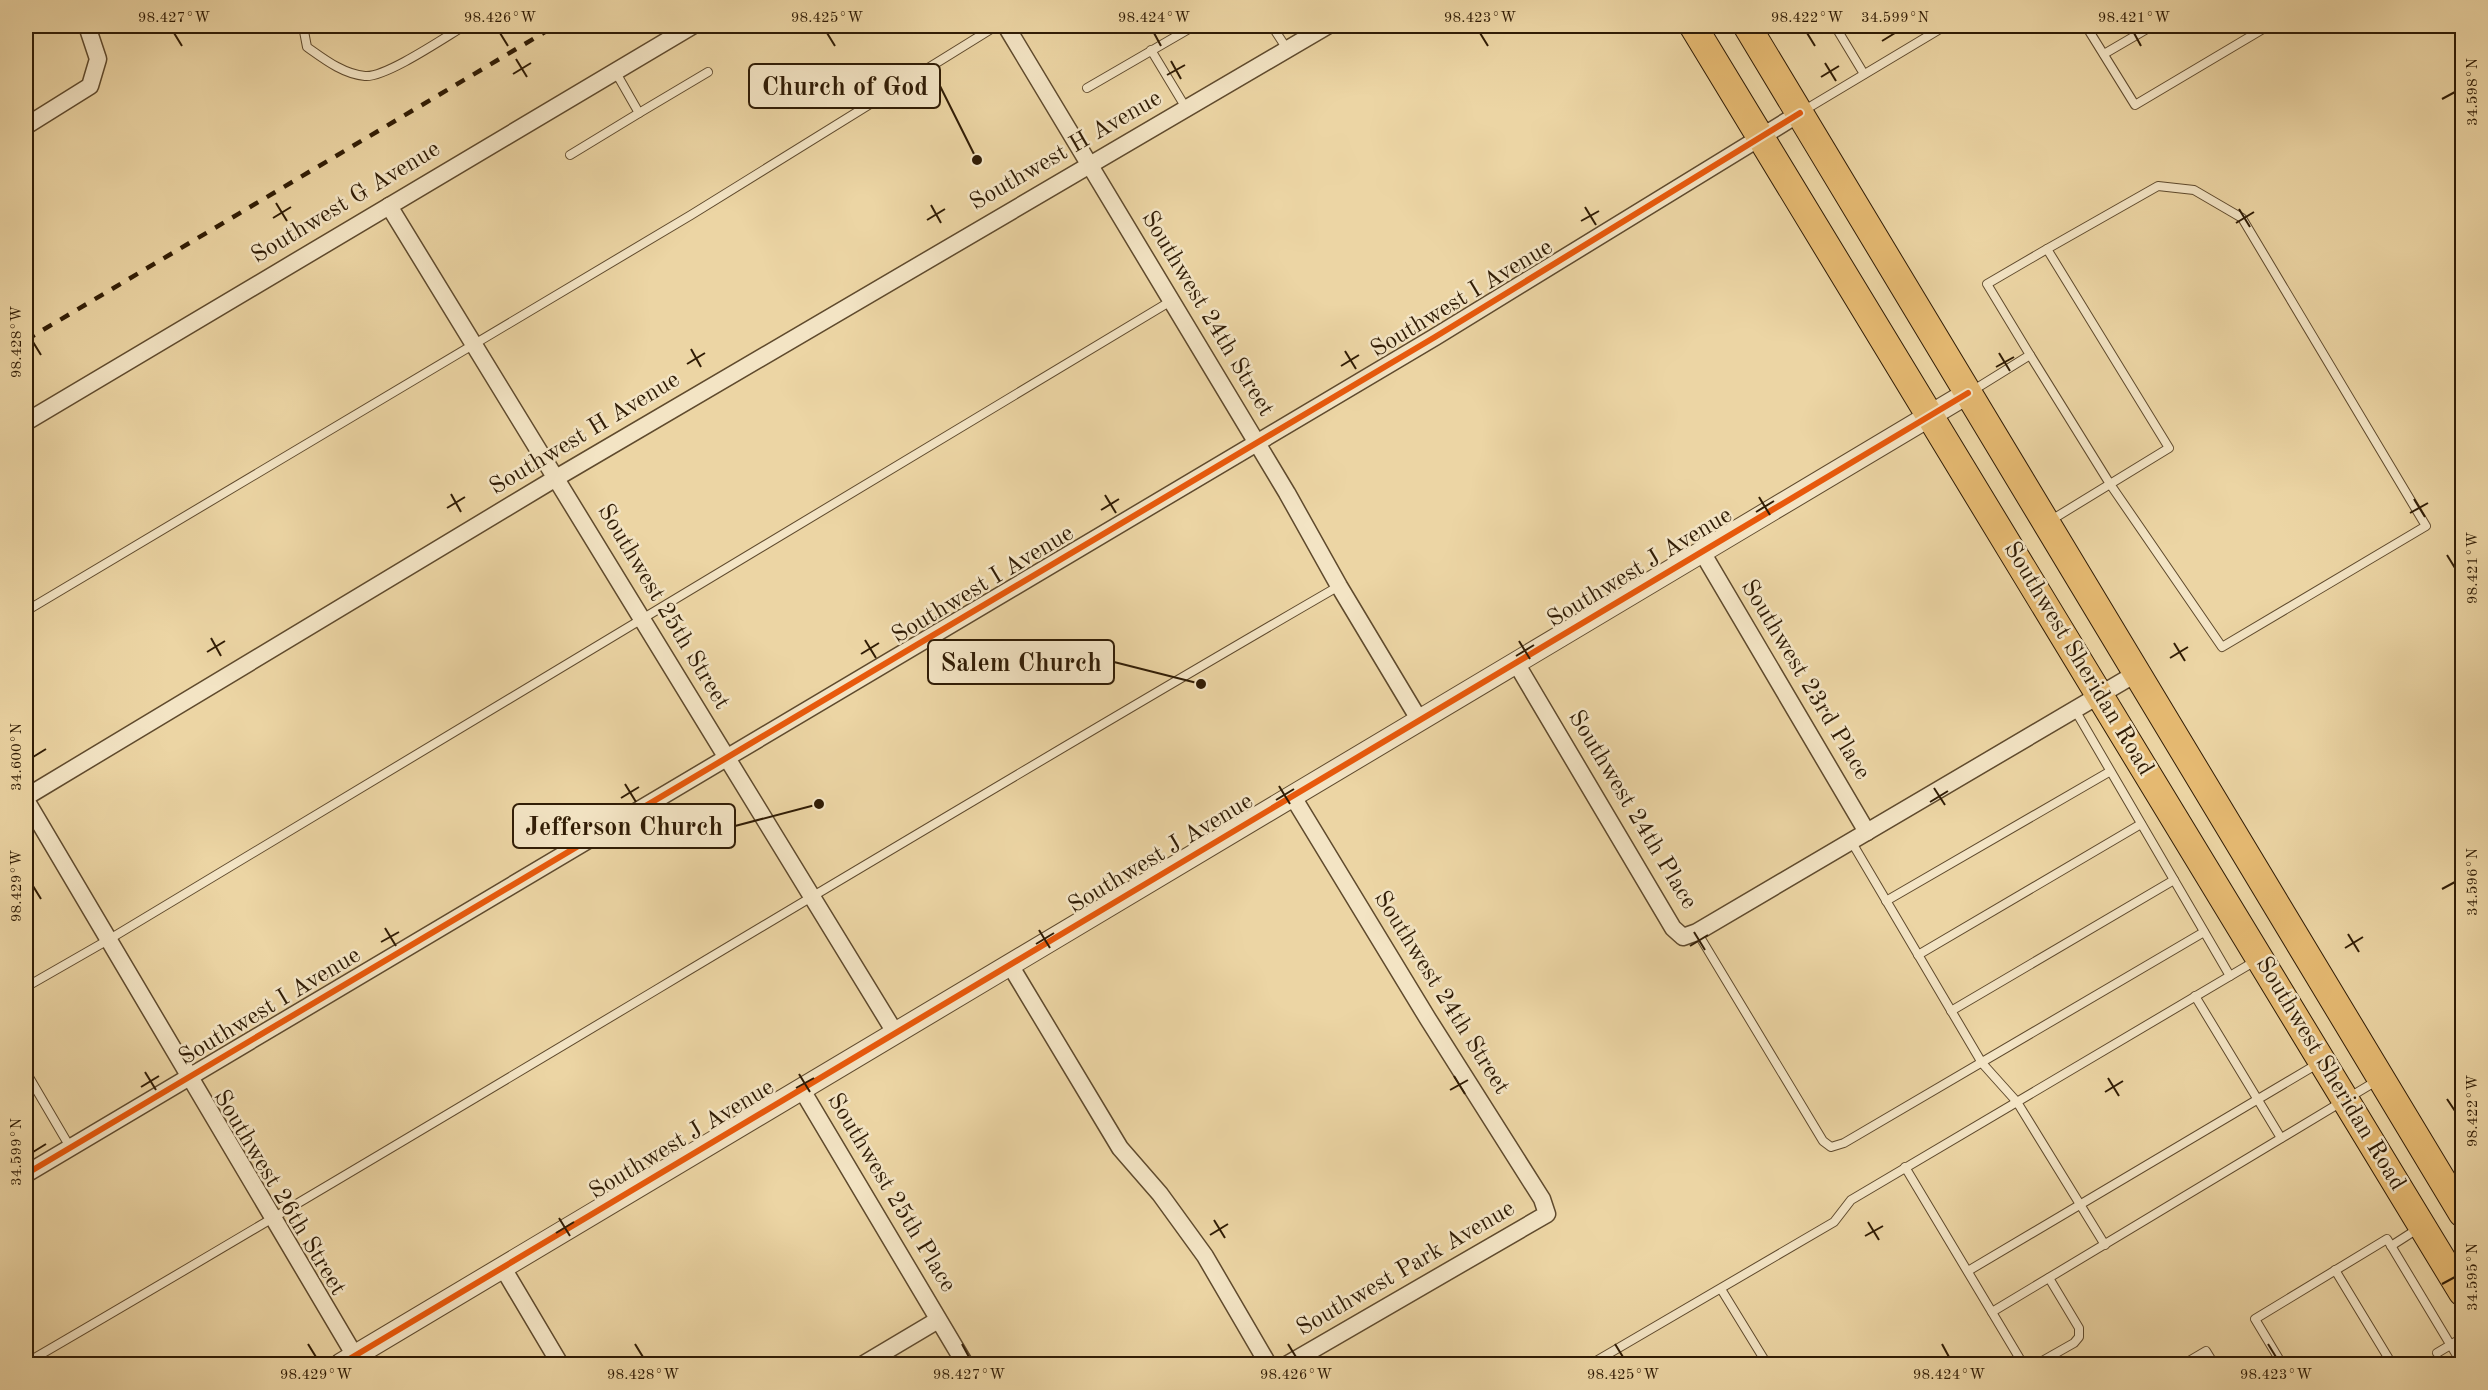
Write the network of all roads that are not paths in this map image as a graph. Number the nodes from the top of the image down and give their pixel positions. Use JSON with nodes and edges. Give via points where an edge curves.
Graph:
{"nodes":[{"id":1,"x":87,"y":26,"type":"edge"},
{"id":2,"x":303,"y":26,"type":"edge"},
{"id":3,"x":464,"y":26,"type":"edge"},
{"id":4,"x":692,"y":26,"type":"edge"},
{"id":5,"x":996,"y":26,"type":"edge"},
{"id":6,"x":1005,"y":26,"type":"edge"},
{"id":7,"x":1194,"y":26,"type":"edge"},
{"id":8,"x":1272,"y":26,"type":"edge"},
{"id":9,"x":1327,"y":26,"type":"edge"},
{"id":10,"x":1693,"y":26,"type":"edge"},
{"id":11,"x":1747,"y":26,"type":"edge"},
{"id":12,"x":1835,"y":26,"type":"edge"},
{"id":13,"x":1945,"y":26,"type":"edge"},
{"id":14,"x":2086,"y":26,"type":"edge"},
{"id":15,"x":2152,"y":26,"type":"edge"},
{"id":16,"x":2268,"y":26,"type":"edge"},
{"id":17,"x":1287,"y":49,"type":"junction"},
{"id":18,"x":1151,"y":50,"type":"junction"},
{"id":19,"x":2104,"y":54,"type":"junction"},
{"id":20,"x":615,"y":71,"type":"junction"},
{"id":21,"x":708,"y":72,"type":"dead end"},
{"id":22,"x":1864,"y":74,"type":"junction"},
{"id":23,"x":1087,"y":88,"type":"dead end"},
{"id":24,"x":1186,"y":108,"type":"junction"},
{"id":25,"x":639,"y":113,"type":"junction"},
{"id":26,"x":1800,"y":113,"type":"junction"},
{"id":27,"x":26,"y":126,"type":"edge"},
{"id":28,"x":1761,"y":137,"type":"junction"},
{"id":29,"x":570,"y":155,"type":"dead end"},
{"id":30,"x":1089,"y":165,"type":"junction"},
{"id":31,"x":389,"y":206,"type":"junction"},
{"id":32,"x":2047,"y":249,"type":"junction"},
{"id":33,"x":1171,"y":301,"type":"junction"},
{"id":34,"x":474,"y":344,"type":"junction"},
{"id":35,"x":2030,"y":356,"type":"junction"},
{"id":36,"x":1968,"y":393,"type":"junction"},
{"id":37,"x":1930,"y":416,"type":"junction"},
{"id":38,"x":26,"y":422,"type":"edge"},
{"id":39,"x":1257,"y":443,"type":"junction"},
{"id":40,"x":556,"y":478,"type":"junction"},
{"id":41,"x":2110,"y":484,"type":"junction"},
{"id":42,"x":2048,"y":523,"type":"junction"},
{"id":43,"x":1702,"y":552,"type":"junction"},
{"id":44,"x":1339,"y":586,"type":"junction"},
{"id":45,"x":26,"y":610,"type":"edge"},
{"id":46,"x":642,"y":619,"type":"junction"},
{"id":47,"x":1516,"y":663,"type":"junction"},
{"id":48,"x":2137,"y":673,"type":"junction"},
{"id":49,"x":2100,"y":695,"type":"junction"},
{"id":50,"x":2075,"y":710,"type":"junction"},
{"id":51,"x":1420,"y":721,"type":"junction"},
{"id":52,"x":727,"y":758,"type":"junction"},
{"id":53,"x":2109,"y":772,"type":"junction"},
{"id":54,"x":1293,"y":797,"type":"junction"},
{"id":55,"x":26,"y":798,"type":"edge"},
{"id":56,"x":2141,"y":824,"type":"junction"},
{"id":57,"x":1867,"y":831,"type":"junction"},
{"id":58,"x":1851,"y":841,"type":"junction"},
{"id":59,"x":2174,"y":880,"type":"junction"},
{"id":60,"x":812,"y":897,"type":"junction"},
{"id":61,"x":1886,"y":901,"type":"junction"},
{"id":62,"x":1696,"y":932,"type":"junction"},
{"id":63,"x":2204,"y":932,"type":"junction"},
{"id":64,"x":108,"y":940,"type":"junction"},
{"id":65,"x":1918,"y":955,"type":"junction"},
{"id":66,"x":2260,"y":958,"type":"junction"},
{"id":67,"x":1010,"y":965,"type":"junction"},
{"id":68,"x":2230,"y":976,"type":"junction"},
{"id":69,"x":26,"y":987,"type":"edge"},
{"id":70,"x":2195,"y":996,"type":"junction"},
{"id":71,"x":1951,"y":1011,"type":"junction"},
{"id":72,"x":896,"y":1034,"type":"junction"},
{"id":73,"x":2322,"y":1061,"type":"junction"},
{"id":74,"x":1982,"y":1063,"type":"junction"},
{"id":75,"x":26,"y":1072,"type":"edge"},
{"id":76,"x":189,"y":1077,"type":"junction"},
{"id":77,"x":2381,"y":1078,"type":"junction"},
{"id":78,"x":802,"y":1090,"type":"junction"},
{"id":79,"x":2258,"y":1100,"type":"junction"},
{"id":80,"x":2345,"y":1100,"type":"junction"},
{"id":81,"x":2018,"y":1102,"type":"junction"},
{"id":82,"x":2282,"y":1138,"type":"junction"},
{"id":83,"x":70,"y":1147,"type":"junction"},
{"id":84,"x":1905,"y":1167,"type":"junction"},
{"id":85,"x":26,"y":1174,"type":"edge"},
{"id":86,"x":2081,"y":1205,"type":"junction"},
{"id":87,"x":2463,"y":1213,"type":"edge"},
{"id":88,"x":1547,"y":1214,"type":"joint"},
{"id":89,"x":273,"y":1219,"type":"junction"},
{"id":90,"x":2422,"y":1226,"type":"junction"},
{"id":91,"x":2105,"y":1245,"type":"junction"},
{"id":92,"x":2391,"y":1246,"type":"junction"},
{"id":93,"x":503,"y":1268,"type":"junction"},
{"id":94,"x":2336,"y":1270,"type":"junction"},
{"id":95,"x":1968,"y":1271,"type":"junction"},
{"id":96,"x":2049,"y":1278,"type":"junction"},
{"id":97,"x":1721,"y":1289,"type":"junction"},
{"id":98,"x":2463,"y":1292,"type":"edge"},
{"id":99,"x":1992,"y":1312,"type":"junction"},
{"id":100,"x":938,"y":1320,"type":"junction"},
{"id":101,"x":2463,"y":1338,"type":"edge"},
{"id":102,"x":2451,"y":1345,"type":"junction"},
{"id":103,"x":2437,"y":1353,"type":"dead end"},
{"id":104,"x":348,"y":1360,"type":"edge"},
{"id":105,"x":26,"y":1363,"type":"edge"},
{"id":106,"x":560,"y":1365,"type":"edge"},
{"id":107,"x":864,"y":1365,"type":"edge"},
{"id":108,"x":965,"y":1365,"type":"edge"},
{"id":109,"x":1268,"y":1365,"type":"edge"},
{"id":110,"x":1288,"y":1365,"type":"edge"},
{"id":111,"x":1591,"y":1365,"type":"edge"},
{"id":112,"x":1767,"y":1365,"type":"edge"},
{"id":113,"x":2023,"y":1365,"type":"edge"},
{"id":114,"x":2037,"y":1365,"type":"edge"},
{"id":115,"x":2184,"y":1365,"type":"edge"},
{"id":116,"x":2214,"y":1365,"type":"edge"},
{"id":117,"x":2282,"y":1365,"type":"edge"},
{"id":118,"x":2392,"y":1365,"type":"edge"},
{"id":119,"x":2462,"y":1365,"type":"edge"}],
"edges":[{"from":1,"to":27,"type":"street","via":[[98,59],[90,86]]},
{"from":2,"to":3,"type":"lane","via":[[307,47],[335,67],[366,76],[402,63]]},
{"from":4,"to":20,"type":"street","name":"Southwest G Avenue"},
{"from":5,"to":34,"type":"lane"},
{"from":6,"to":30,"type":"street","name":"Southwest 24th Street"},
{"from":7,"to":18,"type":"lane"},
{"from":8,"to":17,"type":"lane"},
{"from":9,"to":17,"type":"street","name":"Southwest H Avenue"},
{"from":10,"to":28,"type":"main road","name":"Southwest Sheridan Road"},
{"from":11,"to":26,"type":"main road","name":"Southwest Sheridan Road"},
{"from":12,"to":22,"type":"lane"},
{"from":13,"to":22,"type":"lane"},
{"from":14,"to":19,"type":"lane"},
{"from":15,"to":19,"type":"lane"},
{"from":16,"to":19,"type":"lane","via":[[2135,105]]},
{"from":17,"to":24,"type":"street","name":"Southwest H Avenue"},
{"from":18,"to":23,"type":"lane"},
{"from":18,"to":24,"type":"lane"},
{"from":20,"to":25,"type":"lane"},
{"from":20,"to":31,"type":"street","name":"Southwest G Avenue"},
{"from":21,"to":25,"type":"lane"},
{"from":22,"to":26,"type":"lane"},
{"from":24,"to":30,"type":"street","name":"Southwest H Avenue"},
{"from":25,"to":29,"type":"lane"},
{"from":26,"to":28,"type":"street","name":"Southwest I Avenue"},
{"from":26,"to":36,"type":"main road","name":"Southwest Sheridan Road"},
{"from":28,"to":37,"type":"main road","name":"Southwest Sheridan Road"},
{"from":28,"to":39,"type":"street","name":"Southwest I Avenue"},
{"from":30,"to":33,"type":"street","name":"Southwest 24th Street"},
{"from":30,"to":40,"type":"street","name":"Southwest H Avenue"},
{"from":31,"to":34,"type":"street","name":"Southwest 25th Street"},
{"from":31,"to":38,"type":"street","name":"Southwest G Avenue"},
{"from":32,"to":35,"type":"lane","via":[[1987,284]]},
{"from":32,"to":41,"type":"lane","via":[[2169,448]]},
{"from":32,"to":41,"type":"lane","via":[[2158,186],[2194,190],[2242,218],[2426,526],[2222,647]]},
{"from":33,"to":39,"type":"street","name":"Southwest 24th Street"},
{"from":33,"to":46,"type":"lane"},
{"from":34,"to":40,"type":"street","name":"Southwest 25th Street"},
{"from":34,"to":45,"type":"lane"},
{"from":35,"to":36,"type":"lane"},
{"from":35,"to":41,"type":"lane"},
{"from":36,"to":37,"type":"street","name":"Southwest J Avenue"},
{"from":36,"to":42,"type":"main road","name":"Southwest Sheridan Road"},
{"from":37,"to":43,"type":"street","name":"Southwest J Avenue"},
{"from":37,"to":49,"type":"main road","name":"Southwest Sheridan Road"},
{"from":39,"to":44,"type":"street","name":"Southwest 24th Street"},
{"from":39,"to":52,"type":"street","name":"Southwest I Avenue"},
{"from":40,"to":46,"type":"street","name":"Southwest 25th Street"},
{"from":40,"to":55,"type":"street","name":"Southwest H Avenue"},
{"from":41,"to":42,"type":"lane"},
{"from":42,"to":48,"type":"main road","name":"Southwest Sheridan Road"},
{"from":43,"to":47,"type":"street","name":"Southwest J Avenue"},
{"from":43,"to":57,"type":"street","name":"Southwest 23rd Place"},
{"from":44,"to":51,"type":"street","name":"Southwest 24th Street"},
{"from":44,"to":60,"type":"lane"},
{"from":46,"to":52,"type":"street","name":"Southwest 25th Street"},
{"from":46,"to":64,"type":"lane"},
{"from":47,"to":51,"type":"street","name":"Southwest J Avenue"},
{"from":47,"to":62,"type":"street","name":"Southwest 24th Place","via":[[1673,928],[1683,937]]},
{"from":48,"to":49,"type":"street","name":"Southwest 24th Place"},
{"from":48,"to":77,"type":"main road","name":"Southwest Sheridan Road"},
{"from":49,"to":50,"type":"street","name":"Southwest 24th Place"},
{"from":49,"to":66,"type":"main road","name":"Southwest Sheridan Road"},
{"from":50,"to":53,"type":"lane"},
{"from":50,"to":57,"type":"street","name":"Southwest 24th Place"},
{"from":51,"to":54,"type":"street","name":"Southwest J Avenue"},
{"from":52,"to":60,"type":"street","name":"Southwest 25th Street"},
{"from":52,"to":76,"type":"street","name":"Southwest I Avenue"},
{"from":53,"to":56,"type":"lane"},
{"from":53,"to":61,"type":"lane"},
{"from":54,"to":67,"type":"street","name":"Southwest J Avenue"},
{"from":54,"to":88,"type":"street","name":"Southwest 24th Street","via":[[1542,1199]]},
{"from":55,"to":64,"type":"street","name":"Southwest 26th Street"},
{"from":56,"to":59,"type":"lane"},
{"from":56,"to":65,"type":"lane"},
{"from":57,"to":58,"type":"street","name":"Southwest 24th Place"},
{"from":58,"to":61,"type":"lane"},
{"from":58,"to":62,"type":"street","name":"Southwest 24th Place"},
{"from":59,"to":63,"type":"lane"},
{"from":59,"to":71,"type":"lane"},
{"from":60,"to":72,"type":"street","name":"Southwest 25th Street"},
{"from":60,"to":89,"type":"lane"},
{"from":61,"to":65,"type":"lane"},
{"from":62,"to":74,"type":"lane","via":[[1823,1141],[1831,1147]]},
{"from":63,"to":68,"type":"lane"},
{"from":63,"to":74,"type":"lane"},
{"from":64,"to":69,"type":"lane"},
{"from":64,"to":76,"type":"street","name":"Southwest 26th Street"},
{"from":65,"to":71,"type":"lane"},
{"from":66,"to":68,"type":"lane"},
{"from":66,"to":73,"type":"main road","name":"Southwest Sheridan Road"},
{"from":67,"to":72,"type":"street","name":"Southwest J Avenue"},
{"from":67,"to":109,"type":"street","via":[[1120,1148],[1205,1256]]},
{"from":68,"to":70,"type":"lane"},
{"from":70,"to":79,"type":"lane"},
{"from":70,"to":81,"type":"lane"},
{"from":71,"to":74,"type":"lane"},
{"from":72,"to":78,"type":"street","name":"Southwest J Avenue"},
{"from":73,"to":79,"type":"lane"},
{"from":73,"to":80,"type":"main road","name":"Southwest Sheridan Road"},
{"from":74,"to":81,"type":"lane"},
{"from":75,"to":83,"type":"lane"},
{"from":76,"to":83,"type":"street","name":"Southwest I Avenue"},
{"from":76,"to":89,"type":"street","name":"Southwest 26th Street"},
{"from":77,"to":80,"type":"lane"},
{"from":77,"to":87,"type":"main road","name":"Southwest Sheridan Road"},
{"from":78,"to":93,"type":"street","name":"Southwest J Avenue"},
{"from":78,"to":100,"type":"street","name":"Southwest 25th Place"},
{"from":79,"to":82,"type":"lane"},
{"from":79,"to":86,"type":"lane"},
{"from":80,"to":82,"type":"lane"},
{"from":80,"to":90,"type":"main road","name":"Southwest Sheridan Road"},
{"from":81,"to":84,"type":"lane"},
{"from":81,"to":86,"type":"lane"},
{"from":82,"to":91,"type":"lane"},
{"from":83,"to":85,"type":"street","name":"Southwest I Avenue"},
{"from":84,"to":95,"type":"lane"},
{"from":84,"to":97,"type":"lane","via":[[1851,1200],[1834,1222]]},
{"from":86,"to":91,"type":"lane"},
{"from":86,"to":95,"type":"lane"},
{"from":88,"to":110,"type":"street","name":"Southwest Park Avenue"},
{"from":89,"to":104,"type":"street","name":"Southwest 26th Street"},
{"from":89,"to":105,"type":"lane"},
{"from":90,"to":92,"type":"lane"},
{"from":90,"to":98,"type":"main road","name":"Southwest Sheridan Road"},
{"from":91,"to":96,"type":"lane"},
{"from":92,"to":94,"type":"lane","via":[[2387,1239]]},
{"from":92,"to":102,"type":"lane"},
{"from":93,"to":104,"type":"street","name":"Southwest J Avenue"},
{"from":93,"to":106,"type":"street"},
{"from":94,"to":117,"type":"lane","via":[[2254,1319]]},
{"from":94,"to":118,"type":"lane"},
{"from":95,"to":99,"type":"lane"},
{"from":96,"to":99,"type":"lane"},
{"from":96,"to":114,"type":"lane","via":[[2079,1328],[2079,1337]]},
{"from":97,"to":111,"type":"lane"},
{"from":97,"to":112,"type":"lane"},
{"from":99,"to":113,"type":"lane"},
{"from":100,"to":107,"type":"street","name":"Southwest 25th Place"},
{"from":100,"to":108,"type":"street","name":"Southwest 25th Place"},
{"from":101,"to":102,"type":"lane"},
{"from":102,"to":103,"type":"lane"},
{"from":102,"to":119,"type":"lane"},
{"from":115,"to":116,"type":"lane","via":[[2206,1351]]}]}
